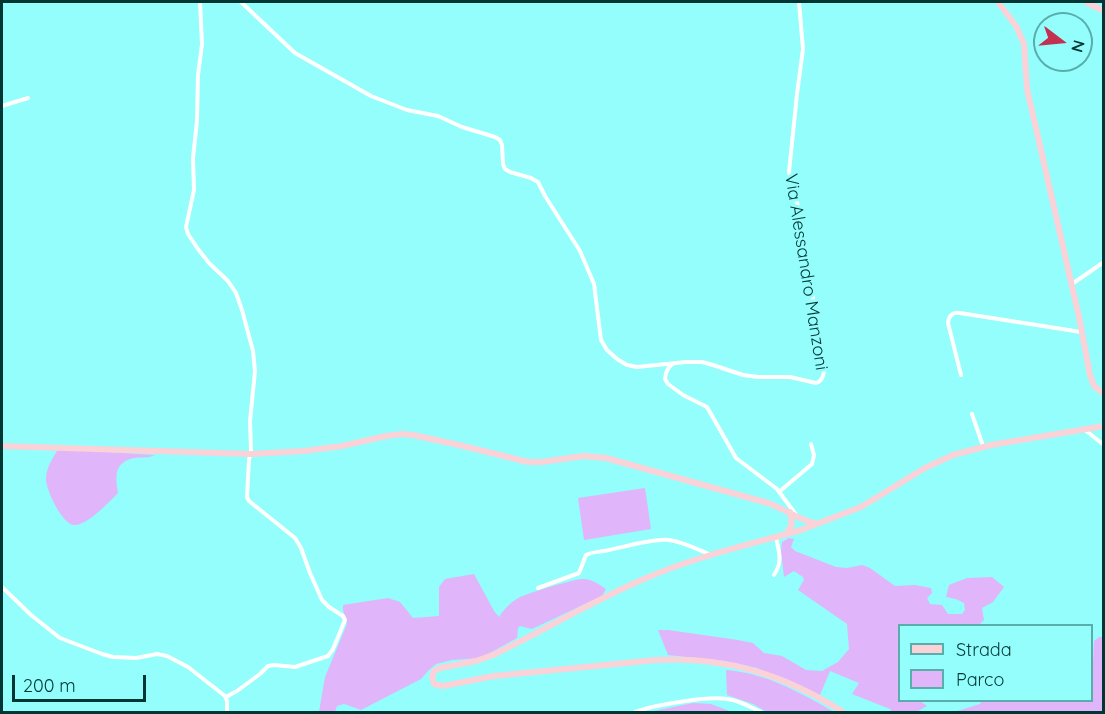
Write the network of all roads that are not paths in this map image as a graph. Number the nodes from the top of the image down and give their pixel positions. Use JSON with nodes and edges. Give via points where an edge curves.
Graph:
{"nodes":[{"id":1,"x":200,"y":2,"type":"edge"},
{"id":2,"x":241,"y":2,"type":"edge"},
{"id":3,"x":799,"y":2,"type":"edge"},
{"id":4,"x":998,"y":2,"type":"edge"},
{"id":5,"x":1086,"y":2,"type":"edge"},
{"id":6,"x":1104,"y":11,"type":"edge"},
{"id":7,"x":28,"y":98,"type":"dead end"},
{"id":8,"x":2,"y":106,"type":"edge"},
{"id":9,"x":1104,"y":262,"type":"edge"},
{"id":10,"x":1072,"y":285,"type":"junction"},
{"id":11,"x":1082,"y":332,"type":"junction"},
{"id":12,"x":674,"y":363,"type":"junction"},
{"id":13,"x":961,"y":375,"type":"dead end"},
{"id":14,"x":1102,"y":392,"type":"edge"},
{"id":15,"x":972,"y":414,"type":"dead end"},
{"id":16,"x":1104,"y":426,"type":"edge"},
{"id":17,"x":1084,"y":429,"type":"junction"},
{"id":18,"x":812,"y":444,"type":"dead end"},
{"id":19,"x":1104,"y":445,"type":"edge"},
{"id":20,"x":2,"y":446,"type":"edge"},
{"id":21,"x":983,"y":446,"type":"junction"},
{"id":22,"x":251,"y":454,"type":"junction"},
{"id":23,"x":779,"y":492,"type":"junction"},
{"id":24,"x":790,"y":512,"type":"junction"},
{"id":25,"x":800,"y":518,"type":"junction"},
{"id":26,"x":815,"y":523,"type":"junction"},
{"id":27,"x":796,"y":531,"type":"junction"},
{"id":28,"x":786,"y":533,"type":"junction"},
{"id":29,"x":775,"y":537,"type":"junction"},
{"id":30,"x":713,"y":555,"type":"junction"},
{"id":31,"x":774,"y":575,"type":"dead end"},
{"id":32,"x":2,"y":587,"type":"edge"},
{"id":33,"x":538,"y":588,"type":"dead end"},
{"id":34,"x":226,"y":697,"type":"junction"},
{"id":35,"x":227,"y":712,"type":"edge"},
{"id":36,"x":635,"y":712,"type":"edge"},
{"id":37,"x":761,"y":712,"type":"edge"},
{"id":38,"x":843,"y":712,"type":"edge"}],
"edges":[{"from":1,"to":22,"type":"street","via":[[202,44],[193,158],[195,188],[186,227],[201,254],[231,285],[242,310],[255,361]]},
{"from":2,"to":12,"type":"street","name":"Via Alessandro Manzoni","via":[[298,55],[375,98],[498,138],[505,169],[536,180],[582,253],[594,284],[600,337],[605,348],[617,360],[634,367]]},
{"from":3,"to":12,"type":"street","name":"Via Alessandro Manzoni","via":[[803,46],[789,172],[800,214],[824,377],[812,383],[788,377],[743,375],[706,363]]},
{"from":4,"to":10,"type":"street","via":[[1024,44],[1028,92]]},
{"from":5,"to":6,"type":"street"},
{"from":7,"to":8,"type":"street"},
{"from":9,"to":10,"type":"street"},
{"from":10,"to":11,"type":"street"},
{"from":11,"to":13,"type":"street","via":[[954,313],[948,323]]},
{"from":11,"to":14,"type":"street","via":[[1091,381]]},
{"from":12,"to":23,"type":"street","via":[[666,373],[668,384],[707,407],[737,460]]},
{"from":15,"to":21,"type":"street"},
{"from":16,"to":17,"type":"street"},
{"from":17,"to":19,"type":"street"},
{"from":17,"to":21,"type":"street"},
{"from":18,"to":23,"type":"street","via":[[812,464]]},
{"from":20,"to":22,"type":"street"},
{"from":21,"to":26,"type":"street","via":[[942,459],[858,508]]},
{"from":22,"to":24,"type":"street","via":[[301,452],[406,434],[528,462],[606,458]]},
{"from":22,"to":34,"type":"street","via":[[247,498],[297,539],[321,597],[345,622],[330,656],[295,667],[272,664]]},
{"from":23,"to":25,"type":"street"},
{"from":24,"to":25,"type":"street"},
{"from":24,"to":28,"type":"street","via":[[792,524]]},
{"from":25,"to":26,"type":"street"},
{"from":25,"to":27,"type":"street","via":[[802,526]]},
{"from":25,"to":28,"type":"street"},
{"from":26,"to":27,"type":"street"},
{"from":27,"to":28,"type":"street"},
{"from":28,"to":29,"type":"street"},
{"from":29,"to":30,"type":"street"},
{"from":29,"to":31,"type":"street","via":[[780,561]]},
{"from":30,"to":33,"type":"street","via":[[666,540],[591,552],[579,573]]},
{"from":30,"to":38,"type":"street","via":[[618,590],[485,658],[437,669],[432,675],[433,682],[442,686],[494,676],[684,660],[761,671]]},
{"from":32,"to":34,"type":"street","via":[[36,620],[63,639],[113,657],[167,656]]},
{"from":34,"to":35,"type":"street"},
{"from":36,"to":37,"type":"street","via":[[716,698],[738,701]]}]}
